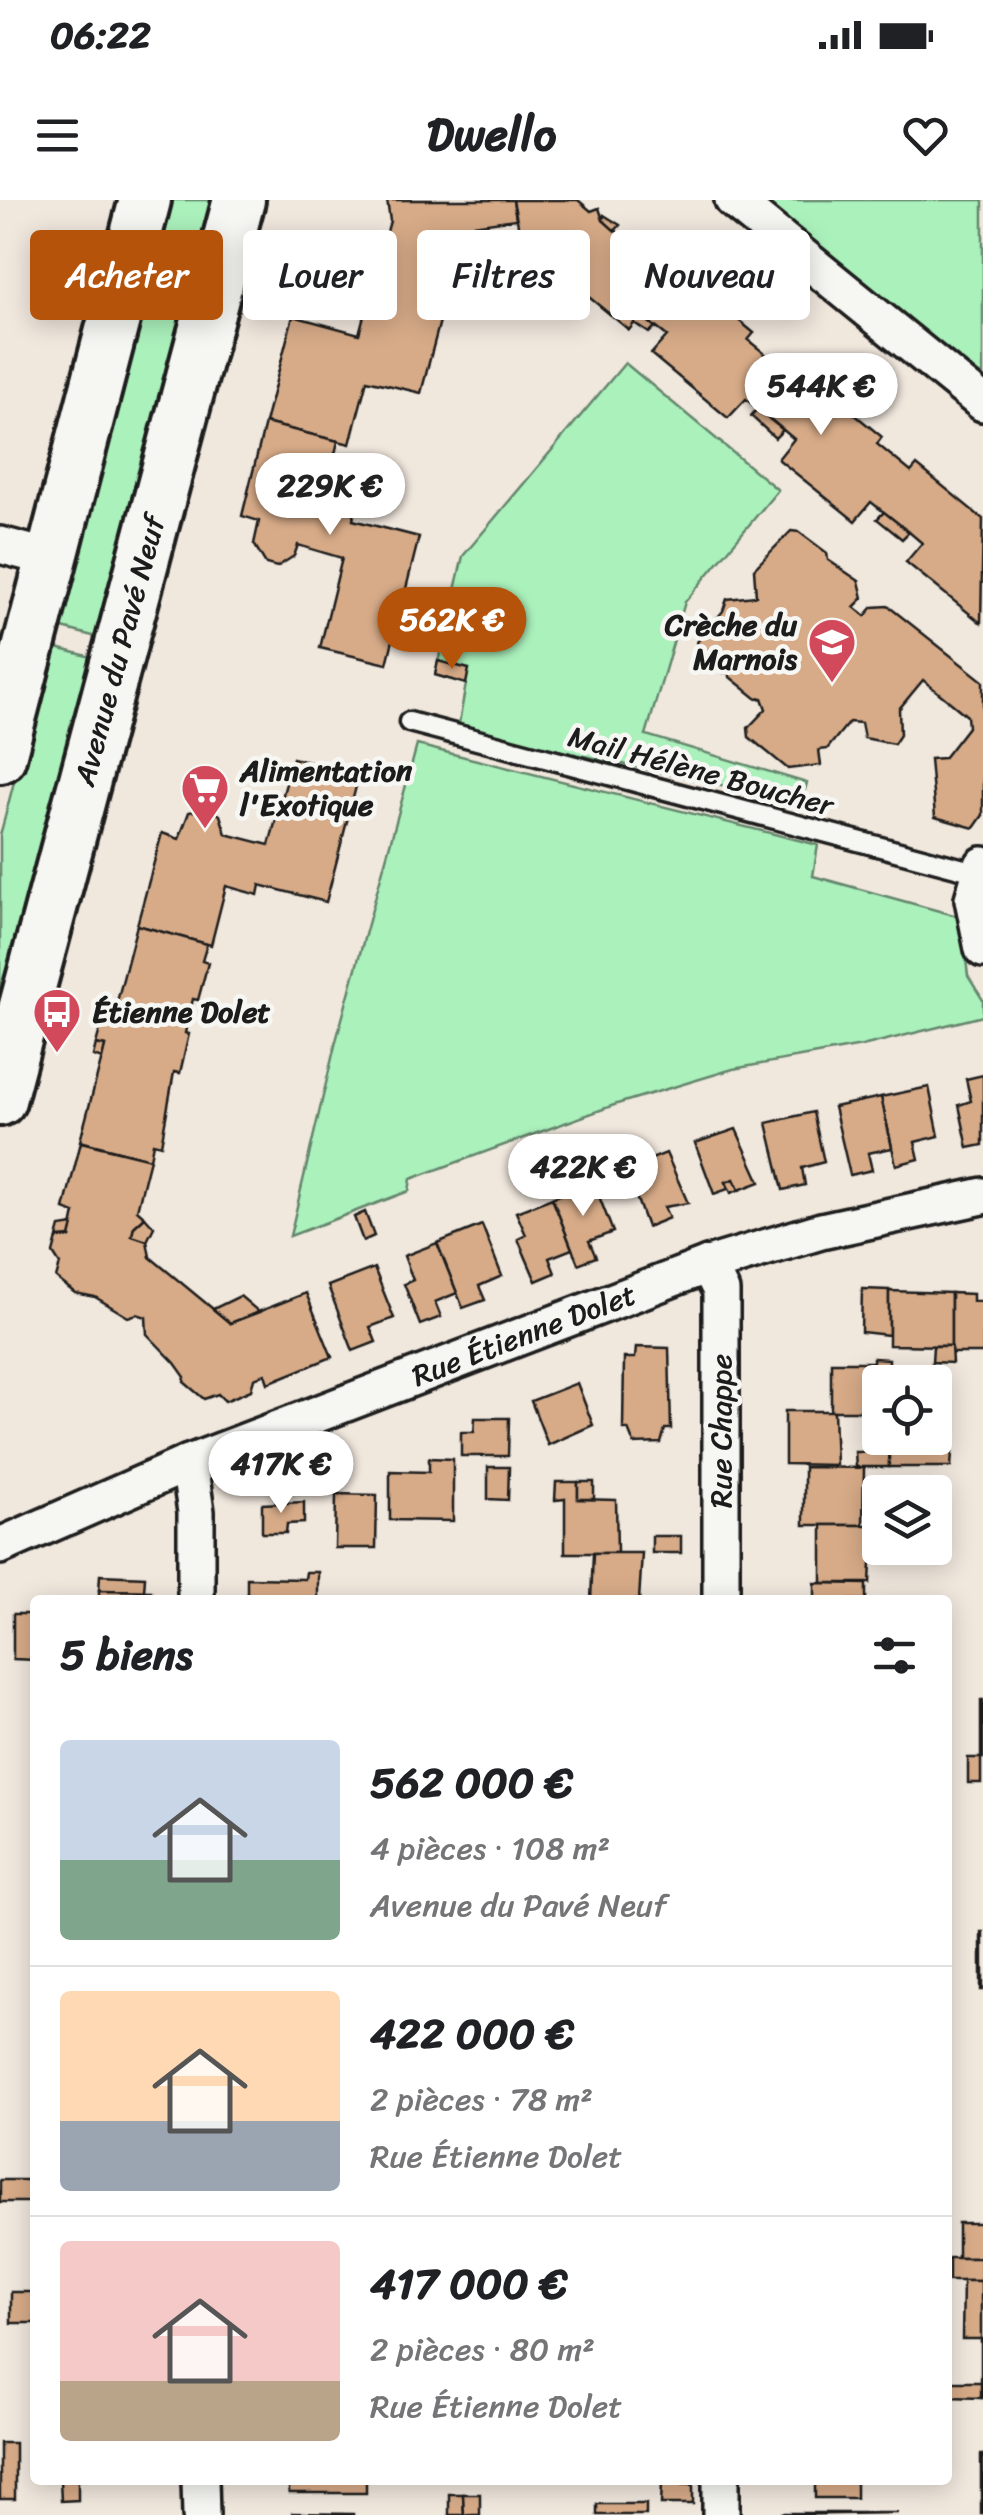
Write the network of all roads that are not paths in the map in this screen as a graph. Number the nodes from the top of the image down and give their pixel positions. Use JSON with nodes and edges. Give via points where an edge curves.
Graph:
{"nodes":[{"id":1,"x":145,"y":200,"type":"edge"},
{"id":2,"x":239,"y":200,"type":"edge"},
{"id":3,"x":732,"y":200,"type":"edge"},
{"id":4,"x":983,"y":403,"type":"edge"},
{"id":5,"x":0,"y":545,"type":"edge"},
{"id":6,"x":53,"y":559,"type":"junction"},
{"id":7,"x":7,"y":698,"type":"edge"},
{"id":8,"x":409,"y":722,"type":"dead end"},
{"id":9,"x":0,"y":756,"type":"edge"},
{"id":10,"x":981,"y":869,"type":"edge"},
{"id":11,"x":983,"y":949,"type":"edge"},
{"id":12,"x":0,"y":1100,"type":"edge"},
{"id":13,"x":983,"y":1196,"type":"edge"},
{"id":14,"x":708,"y":1265,"type":"junction"},
{"id":15,"x":189,"y":1464,"type":"junction"},
{"id":16,"x":8,"y":1537,"type":"edge"},
{"id":17,"x":196,"y":1595,"type":"edge"},
{"id":18,"x":721,"y":1595,"type":"edge"},
{"id":19,"x":200,"y":2485,"type":"edge"},
{"id":20,"x":721,"y":2485,"type":"edge"},
{"id":21,"x":200,"y":2515,"type":"edge"},
{"id":22,"x":721,"y":2515,"type":"edge"}],
"edges":[{"from":1,"to":6,"type":"main road"},
{"from":2,"to":12,"type":"main road","name":"Avenue du Pavé Neuf"},
{"from":3,"to":4,"type":"street"},
{"from":5,"to":6,"type":"street"},
{"from":6,"to":7,"type":"main road"},
{"from":7,"to":9,"type":"main road"},
{"from":8,"to":10,"type":"lane","name":"Mail Hélène Boucher"},
{"from":10,"to":11,"type":"street","via":[[974,899]]},
{"from":13,"to":14,"type":"street","name":"Rue Étienne Dolet","via":[[822,1231]]},
{"from":14,"to":15,"type":"street","name":"Rue Étienne Dolet"},
{"from":14,"to":18,"type":"street","name":"Rue Chappe","via":[[721,1291]]},
{"from":15,"to":16,"type":"street","name":"Rue Étienne Dolet"},
{"from":15,"to":17,"type":"street"},
{"from":19,"to":21,"type":"street"},
{"from":20,"to":22,"type":"street"}]}
